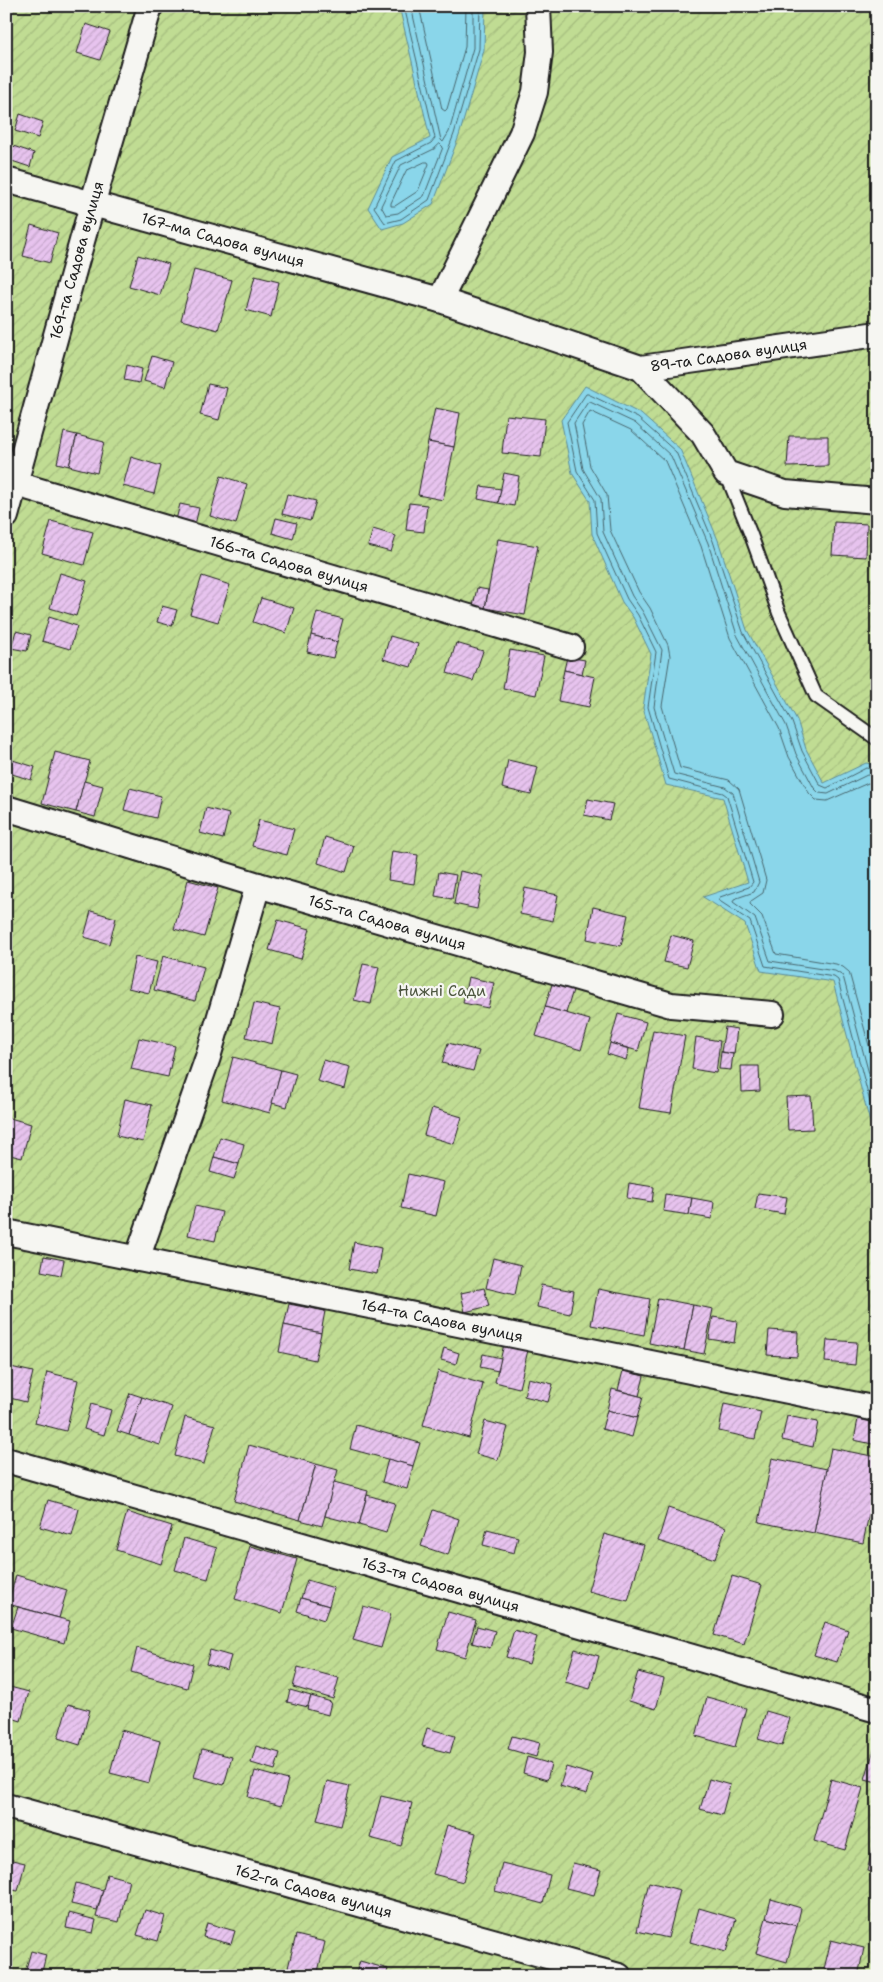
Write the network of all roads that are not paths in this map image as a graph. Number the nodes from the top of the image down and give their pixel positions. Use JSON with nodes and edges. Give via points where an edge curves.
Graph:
{"nodes":[{"id":1,"x":150,"y":6,"type":"edge"},
{"id":2,"x":538,"y":6,"type":"edge"},
{"id":3,"x":6,"y":180,"type":"edge"},
{"id":4,"x":92,"y":205,"type":"junction"},
{"id":5,"x":440,"y":300,"type":"junction"},
{"id":6,"x":877,"y":334,"type":"edge"},
{"id":7,"x":641,"y":368,"type":"junction"},
{"id":8,"x":726,"y":473,"type":"junction"},
{"id":9,"x":11,"y":482,"type":"edge"},
{"id":10,"x":877,"y":501,"type":"edge"},
{"id":11,"x":6,"y":516,"type":"edge"},
{"id":12,"x":571,"y":647,"type":"dead end"},
{"id":13,"x":877,"y":739,"type":"edge"},
{"id":14,"x":6,"y":808,"type":"edge"},
{"id":15,"x":258,"y":885,"type":"junction"},
{"id":16,"x":772,"y":1014,"type":"dead end"},
{"id":17,"x":6,"y":1232,"type":"edge"},
{"id":18,"x":137,"y":1259,"type":"junction"},
{"id":19,"x":877,"y":1409,"type":"edge"},
{"id":20,"x":6,"y":1460,"type":"edge"},
{"id":21,"x":877,"y":1710,"type":"edge"},
{"id":22,"x":6,"y":1806,"type":"edge"},
{"id":23,"x":619,"y":1976,"type":"edge"}],
"edges":[{"from":1,"to":4,"type":"street","name":"169-та Садова вулиця"},
{"from":2,"to":5,"type":"street","via":[[540,52],[535,92],[522,133]]},
{"from":3,"to":4,"type":"street","name":"167-ма Садова вулиця"},
{"from":4,"to":5,"type":"street","name":"167-ма Садова вулиця"},
{"from":4,"to":9,"type":"street","name":"169-та Садова вулиця"},
{"from":5,"to":7,"type":"street","name":"89-та Садова вулиця"},
{"from":6,"to":7,"type":"street","name":"89-та Садова вулиця"},
{"from":7,"to":8,"type":"street","via":[[703,434]]},
{"from":8,"to":10,"type":"street","via":[[785,493]]},
{"from":8,"to":13,"type":"lane","via":[[779,613],[816,696]]},
{"from":9,"to":11,"type":"street","name":"169-та Садова вулиця"},
{"from":9,"to":12,"type":"street","name":"166-та Садова вулиця"},
{"from":14,"to":15,"type":"street","name":"165-та Садова вулиця"},
{"from":15,"to":16,"type":"street","name":"165-та Садова вулиця","via":[[671,1005]]},
{"from":15,"to":18,"type":"street","via":[[208,1057]]},
{"from":17,"to":18,"type":"street","name":"164-та Садова вулиця"},
{"from":18,"to":19,"type":"street","name":"164-та Садова вулиця"},
{"from":20,"to":21,"type":"street","name":"163-тя Садова вулиця"},
{"from":22,"to":23,"type":"street","name":"162-га Садова вулиця"}]}
